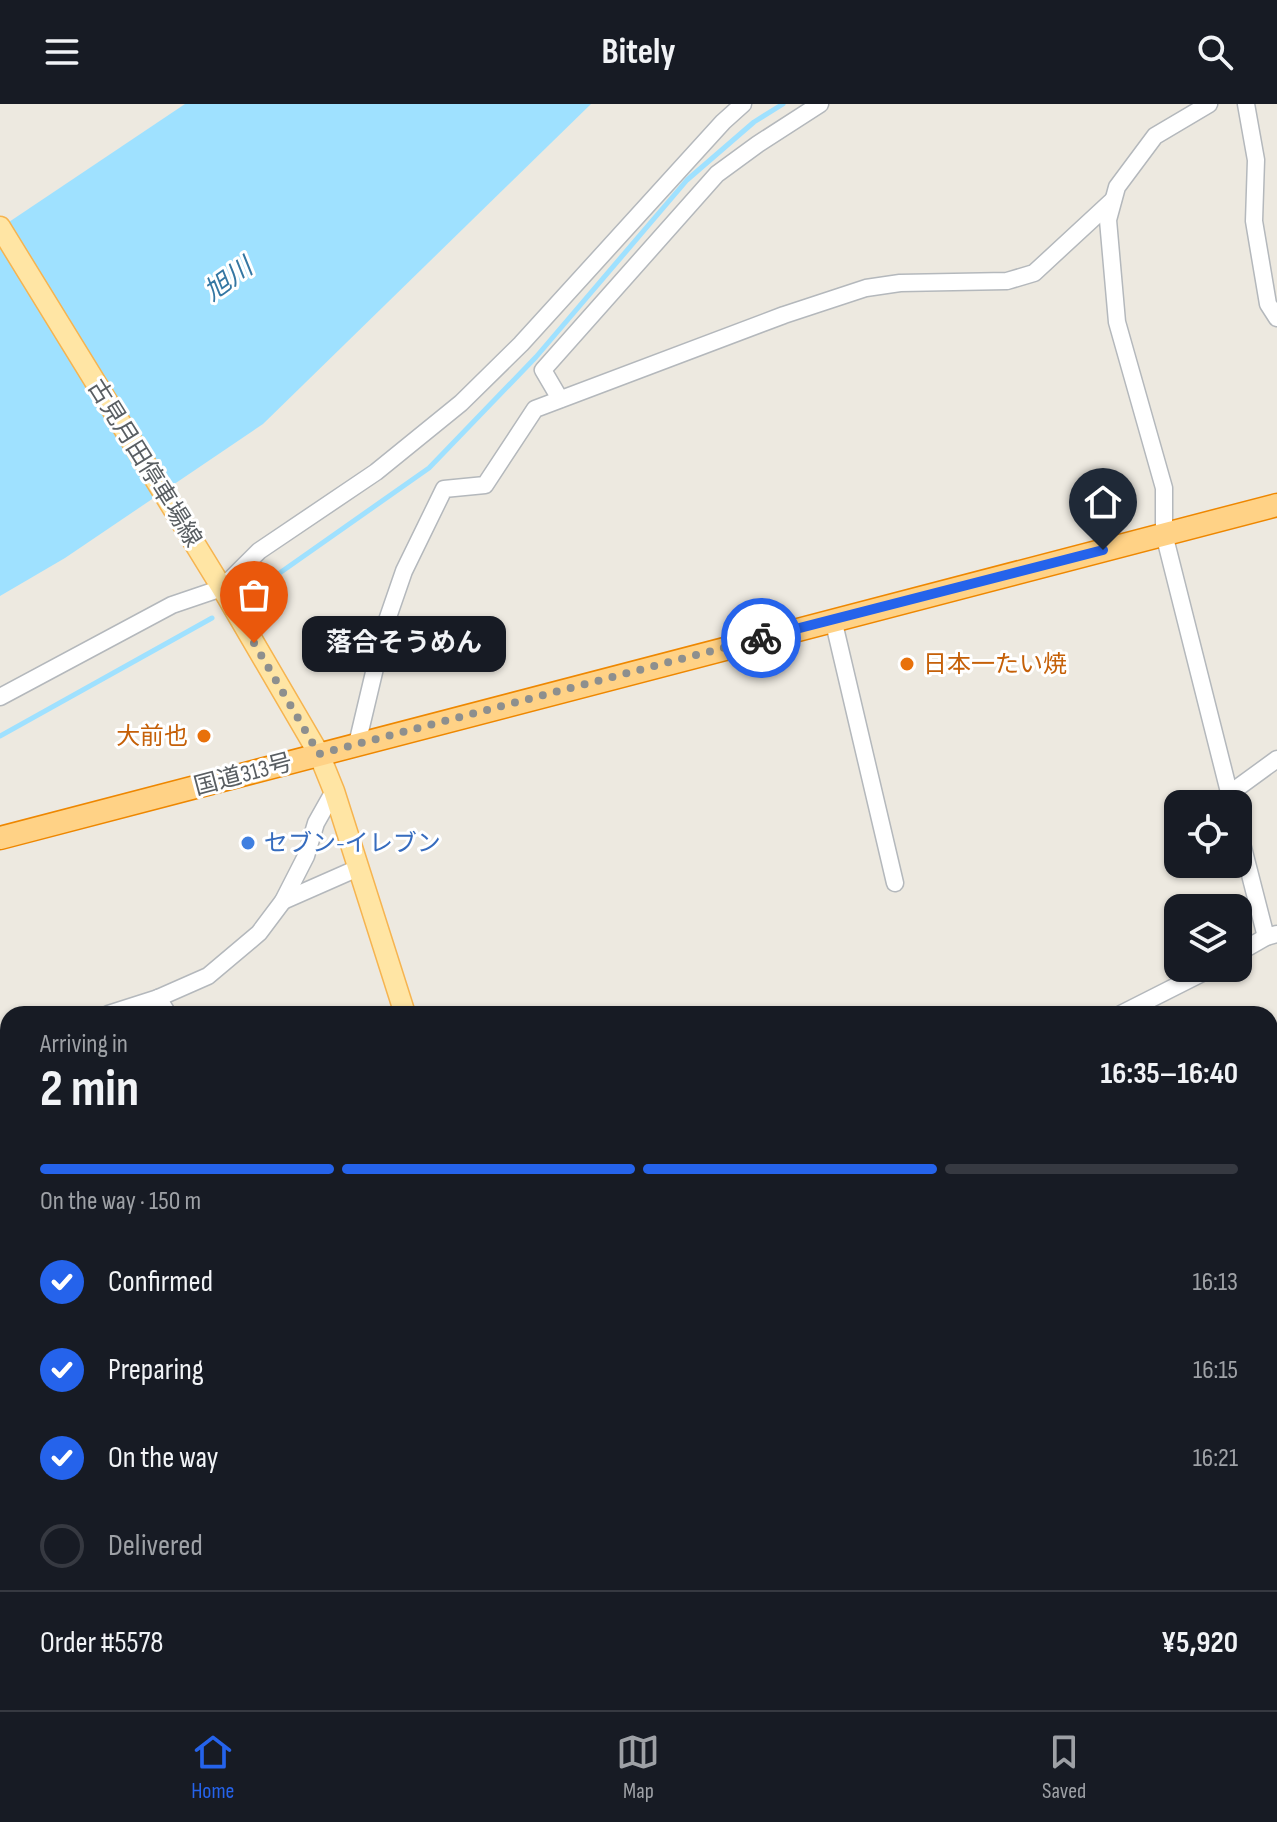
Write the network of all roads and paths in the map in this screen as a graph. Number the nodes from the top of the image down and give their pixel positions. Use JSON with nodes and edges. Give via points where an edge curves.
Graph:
{"nodes":[{"id":1,"x":743,"y":104,"type":"edge"},
{"id":2,"x":820,"y":104,"type":"edge"},
{"id":3,"x":1209,"y":104,"type":"edge"},
{"id":4,"x":1246,"y":104,"type":"edge"},
{"id":5,"x":1113,"y":200,"type":"junction"},
{"id":6,"x":0,"y":227,"type":"edge"},
{"id":7,"x":1277,"y":318,"type":"edge"},
{"id":8,"x":560,"y":399,"type":"junction"},
{"id":9,"x":1277,"y":505,"type":"edge"},
{"id":10,"x":1164,"y":534,"type":"junction"},
{"id":11,"x":222,"y":588,"type":"junction"},
{"id":12,"x":833,"y":619,"type":"junction"},
{"id":13,"x":0,"y":697,"type":"edge"},
{"id":14,"x":357,"y":744,"type":"junction"},
{"id":15,"x":319,"y":754,"type":"junction"},
{"id":16,"x":1277,"y":759,"type":"edge"},
{"id":17,"x":1229,"y":790,"type":"edge"},
{"id":18,"x":1241,"y":790,"type":"edge"},
{"id":19,"x":334,"y":791,"type":"junction"},
{"id":20,"x":0,"y":838,"type":"edge"},
{"id":21,"x":358,"y":868,"type":"junction"},
{"id":22,"x":1252,"y":872,"type":"edge"},
{"id":23,"x":895,"y":883,"type":"dead end"},
{"id":24,"x":283,"y":901,"type":"junction"},
{"id":25,"x":1272,"y":936,"type":"edge"},
{"id":26,"x":1252,"y":946,"type":"edge"},
{"id":27,"x":1184,"y":982,"type":"edge"},
{"id":28,"x":158,"y":998,"type":"junction"},
{"id":29,"x":133,"y":1006,"type":"edge"},
{"id":30,"x":163,"y":1006,"type":"edge"},
{"id":31,"x":402,"y":1006,"type":"edge"},
{"id":32,"x":1137,"y":1006,"type":"edge"}],
"edges":[{"from":1,"to":11,"type":"street","via":[[461,403],[376,472],[259,551]]},
{"from":2,"to":8,"type":"street","via":[[717,174],[543,370]]},
{"from":3,"to":5,"type":"street","via":[[1155,136]]},
{"from":4,"to":7,"type":"street","via":[[1256,160],[1254,221],[1268,304]]},
{"from":5,"to":8,"type":"street","via":[[1034,273],[1007,281],[866,288]]},
{"from":5,"to":10,"type":"street","via":[[1108,220],[1117,322],[1164,488]]},
{"from":6,"to":11,"type":"main road","name":"古見月田停車場線"},
{"from":8,"to":14,"type":"street","via":[[535,409],[485,485],[444,489],[404,571],[385,626]]},
{"from":9,"to":10,"type":"highway","name":"国道313号"},
{"from":10,"to":12,"type":"highway","name":"国道313号"},
{"from":10,"to":17,"type":"street"},
{"from":11,"to":13,"type":"street","via":[[172,605]]},
{"from":11,"to":15,"type":"main road","name":"古見月田停車場線"},
{"from":12,"to":14,"type":"highway","name":"国道313号"},
{"from":12,"to":23,"type":"street"},
{"from":14,"to":15,"type":"highway","name":"国道313号"},
{"from":15,"to":19,"type":"main road","name":"古見月田停車場線"},
{"from":15,"to":20,"type":"highway","name":"国道313号"},
{"from":16,"to":18,"type":"street"},
{"from":19,"to":21,"type":"main road","name":"古見月田停車場線"},
{"from":19,"to":24,"type":"street"},
{"from":21,"to":24,"type":"street"},
{"from":21,"to":31,"type":"main road","name":"古見月田停車場線"},
{"from":22,"to":25,"type":"street"},
{"from":24,"to":28,"type":"street","via":[[259,933],[208,976]]},
{"from":25,"to":26,"type":"street"},
{"from":27,"to":32,"type":"street"},
{"from":28,"to":29,"type":"street"},
{"from":28,"to":30,"type":"street"}]}
